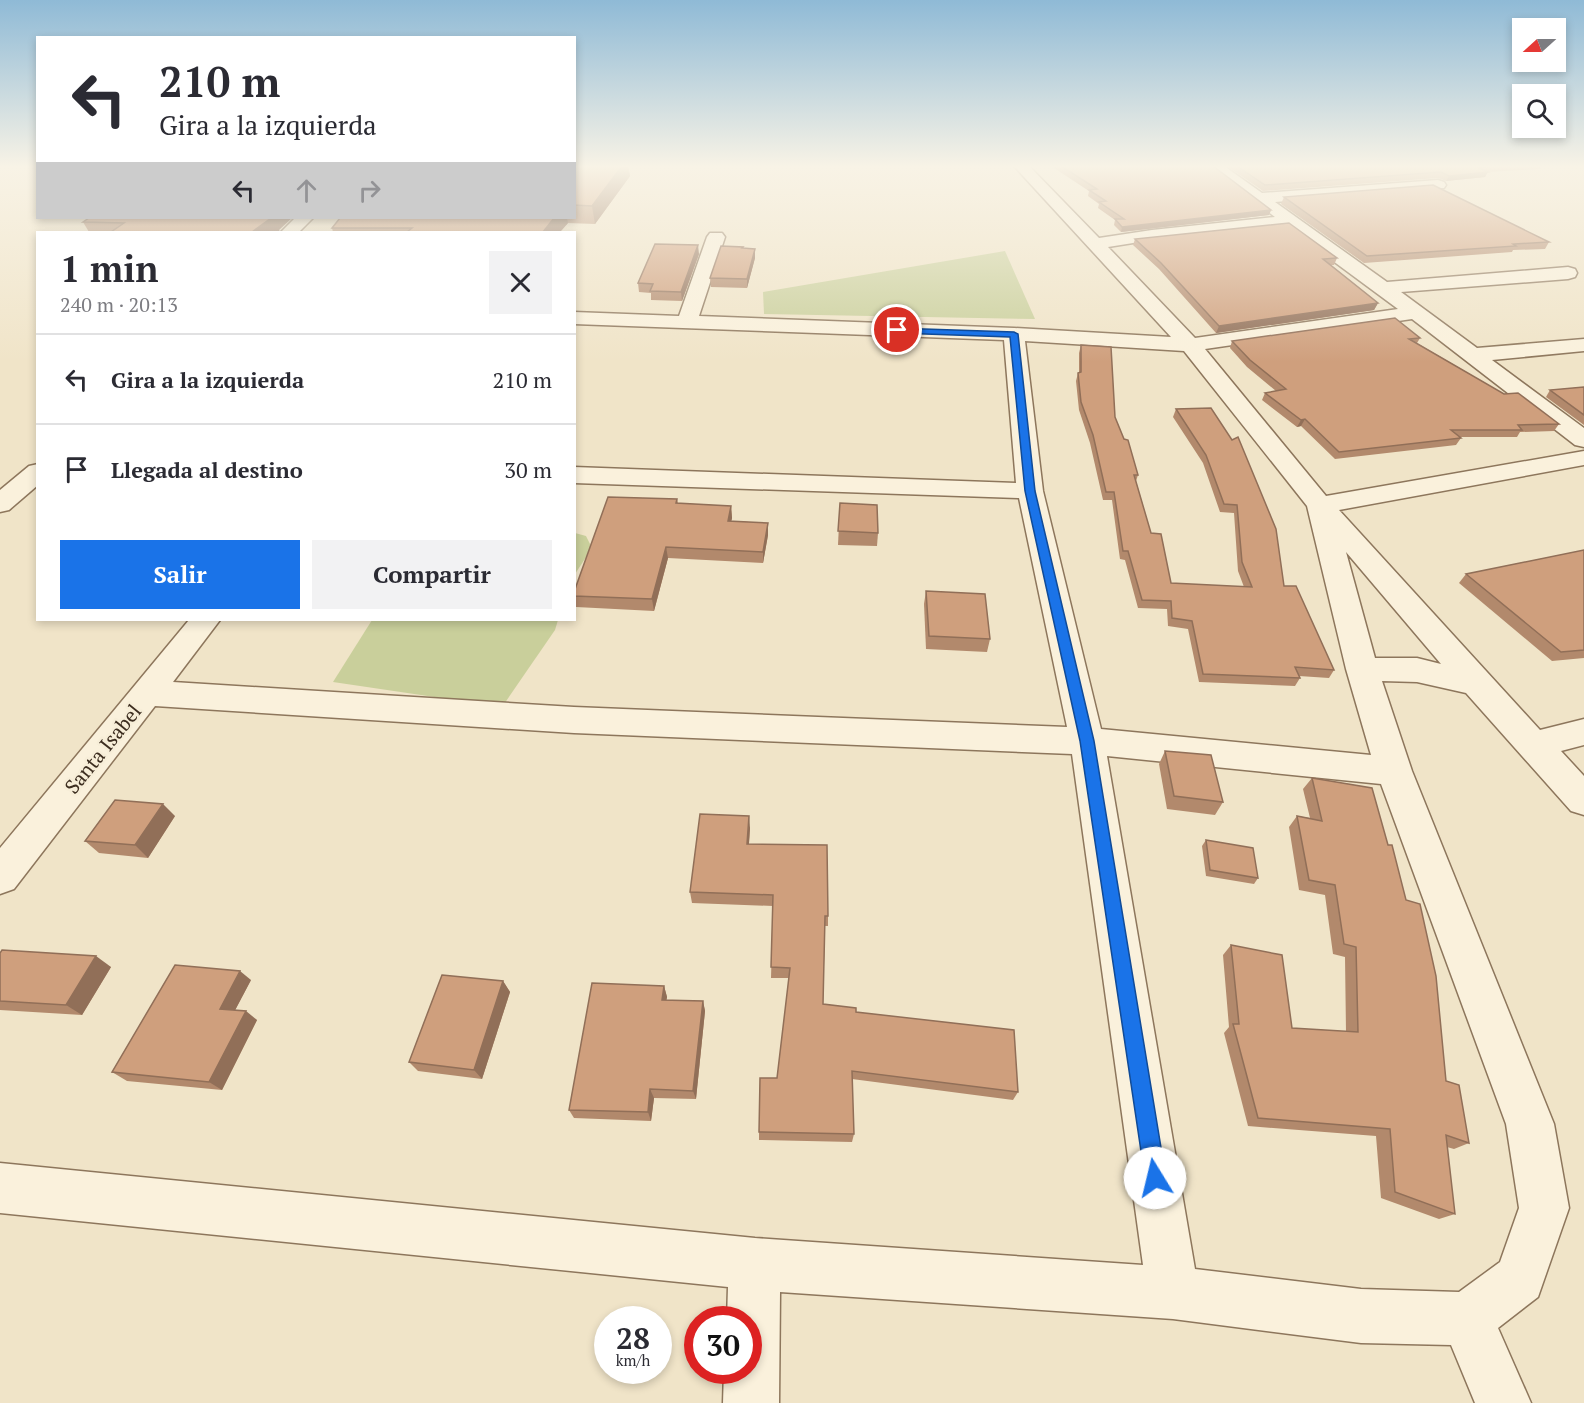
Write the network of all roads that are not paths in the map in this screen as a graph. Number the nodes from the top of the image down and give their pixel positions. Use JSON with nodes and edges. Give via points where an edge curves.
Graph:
{"nodes":[{"id":1,"x":1083,"y":231,"type":"edge"},
{"id":2,"x":1187,"y":231,"type":"edge"},
{"id":3,"x":1305,"y":231,"type":"edge"},
{"id":4,"x":716,"y":237,"type":"dead end"},
{"id":5,"x":1095,"y":244,"type":"junction"},
{"id":6,"x":1568,"y":273,"type":"dead end"},
{"id":7,"x":1383,"y":288,"type":"junction"},
{"id":8,"x":1416,"y":312,"type":"junction"},
{"id":9,"x":576,"y":318,"type":"edge"},
{"id":10,"x":687,"y":323,"type":"junction"},
{"id":11,"x":1014,"y":334,"type":"junction"},
{"id":12,"x":1190,"y":345,"type":"junction"},
{"id":13,"x":1584,"y":345,"type":"edge"},
{"id":14,"x":1473,"y":355,"type":"junction"},
{"id":15,"x":1584,"y":440,"type":"edge"},
{"id":16,"x":1584,"y":458,"type":"edge"},
{"id":17,"x":36,"y":473,"type":"edge"},
{"id":18,"x":576,"y":475,"type":"edge"},
{"id":19,"x":1030,"y":491,"type":"junction"},
{"id":20,"x":0,"y":504,"type":"edge"},
{"id":21,"x":1320,"y":505,"type":"junction"},
{"id":22,"x":204,"y":621,"type":"edge"},
{"id":23,"x":1362,"y":669,"type":"junction"},
{"id":24,"x":1477,"y":684,"type":"junction"},
{"id":25,"x":149,"y":693,"type":"junction"},
{"id":26,"x":1584,"y":732,"type":"edge"},
{"id":27,"x":1087,"y":741,"type":"junction"},
{"id":28,"x":1533,"y":745,"type":"junction"},
{"id":29,"x":1394,"y":771,"type":"junction"},
{"id":30,"x":1584,"y":800,"type":"edge"},
{"id":31,"x":0,"y":877,"type":"edge"},
{"id":32,"x":0,"y":1188,"type":"edge"},
{"id":33,"x":755,"y":1264,"type":"junction"},
{"id":34,"x":1173,"y":1293,"type":"junction"},
{"id":35,"x":1467,"y":1319,"type":"junction"},
{"id":36,"x":751,"y":1403,"type":"edge"},
{"id":37,"x":1503,"y":1403,"type":"edge"}],
"edges":[{"from":1,"to":5,"type":"street"},
{"from":2,"to":5,"type":"street"},
{"from":3,"to":7,"type":"street"},
{"from":4,"to":10,"type":"street"},
{"from":5,"to":12,"type":"street"},
{"from":6,"to":7,"type":"street"},
{"from":7,"to":8,"type":"street"},
{"from":8,"to":12,"type":"street"},
{"from":8,"to":14,"type":"street"},
{"from":9,"to":10,"type":"street"},
{"from":10,"to":11,"type":"street"},
{"from":11,"to":12,"type":"street"},
{"from":11,"to":19,"type":"street"},
{"from":12,"to":21,"type":"street"},
{"from":13,"to":14,"type":"street"},
{"from":14,"to":15,"type":"street"},
{"from":16,"to":21,"type":"street"},
{"from":17,"to":20,"type":"street"},
{"from":18,"to":19,"type":"street"},
{"from":19,"to":27,"type":"street"},
{"from":21,"to":23,"type":"street"},
{"from":21,"to":24,"type":"street"},
{"from":22,"to":25,"type":"street","name":"Santa Isabel"},
{"from":23,"to":24,"type":"street","via":[[1418,670]]},
{"from":23,"to":29,"type":"street"},
{"from":24,"to":28,"type":"street"},
{"from":25,"to":27,"type":"street","via":[[574,720]]},
{"from":25,"to":31,"type":"street","name":"Santa Isabel"},
{"from":26,"to":28,"type":"street"},
{"from":27,"to":29,"type":"street"},
{"from":27,"to":34,"type":"street"},
{"from":28,"to":30,"type":"street"},
{"from":29,"to":35,"type":"street","via":[[1530,1124],[1544,1208],[1520,1279]]},
{"from":32,"to":33,"type":"street"},
{"from":33,"to":34,"type":"street"},
{"from":33,"to":36,"type":"street"},
{"from":34,"to":35,"type":"street","via":[[1360,1316]]},
{"from":35,"to":37,"type":"street"}]}
